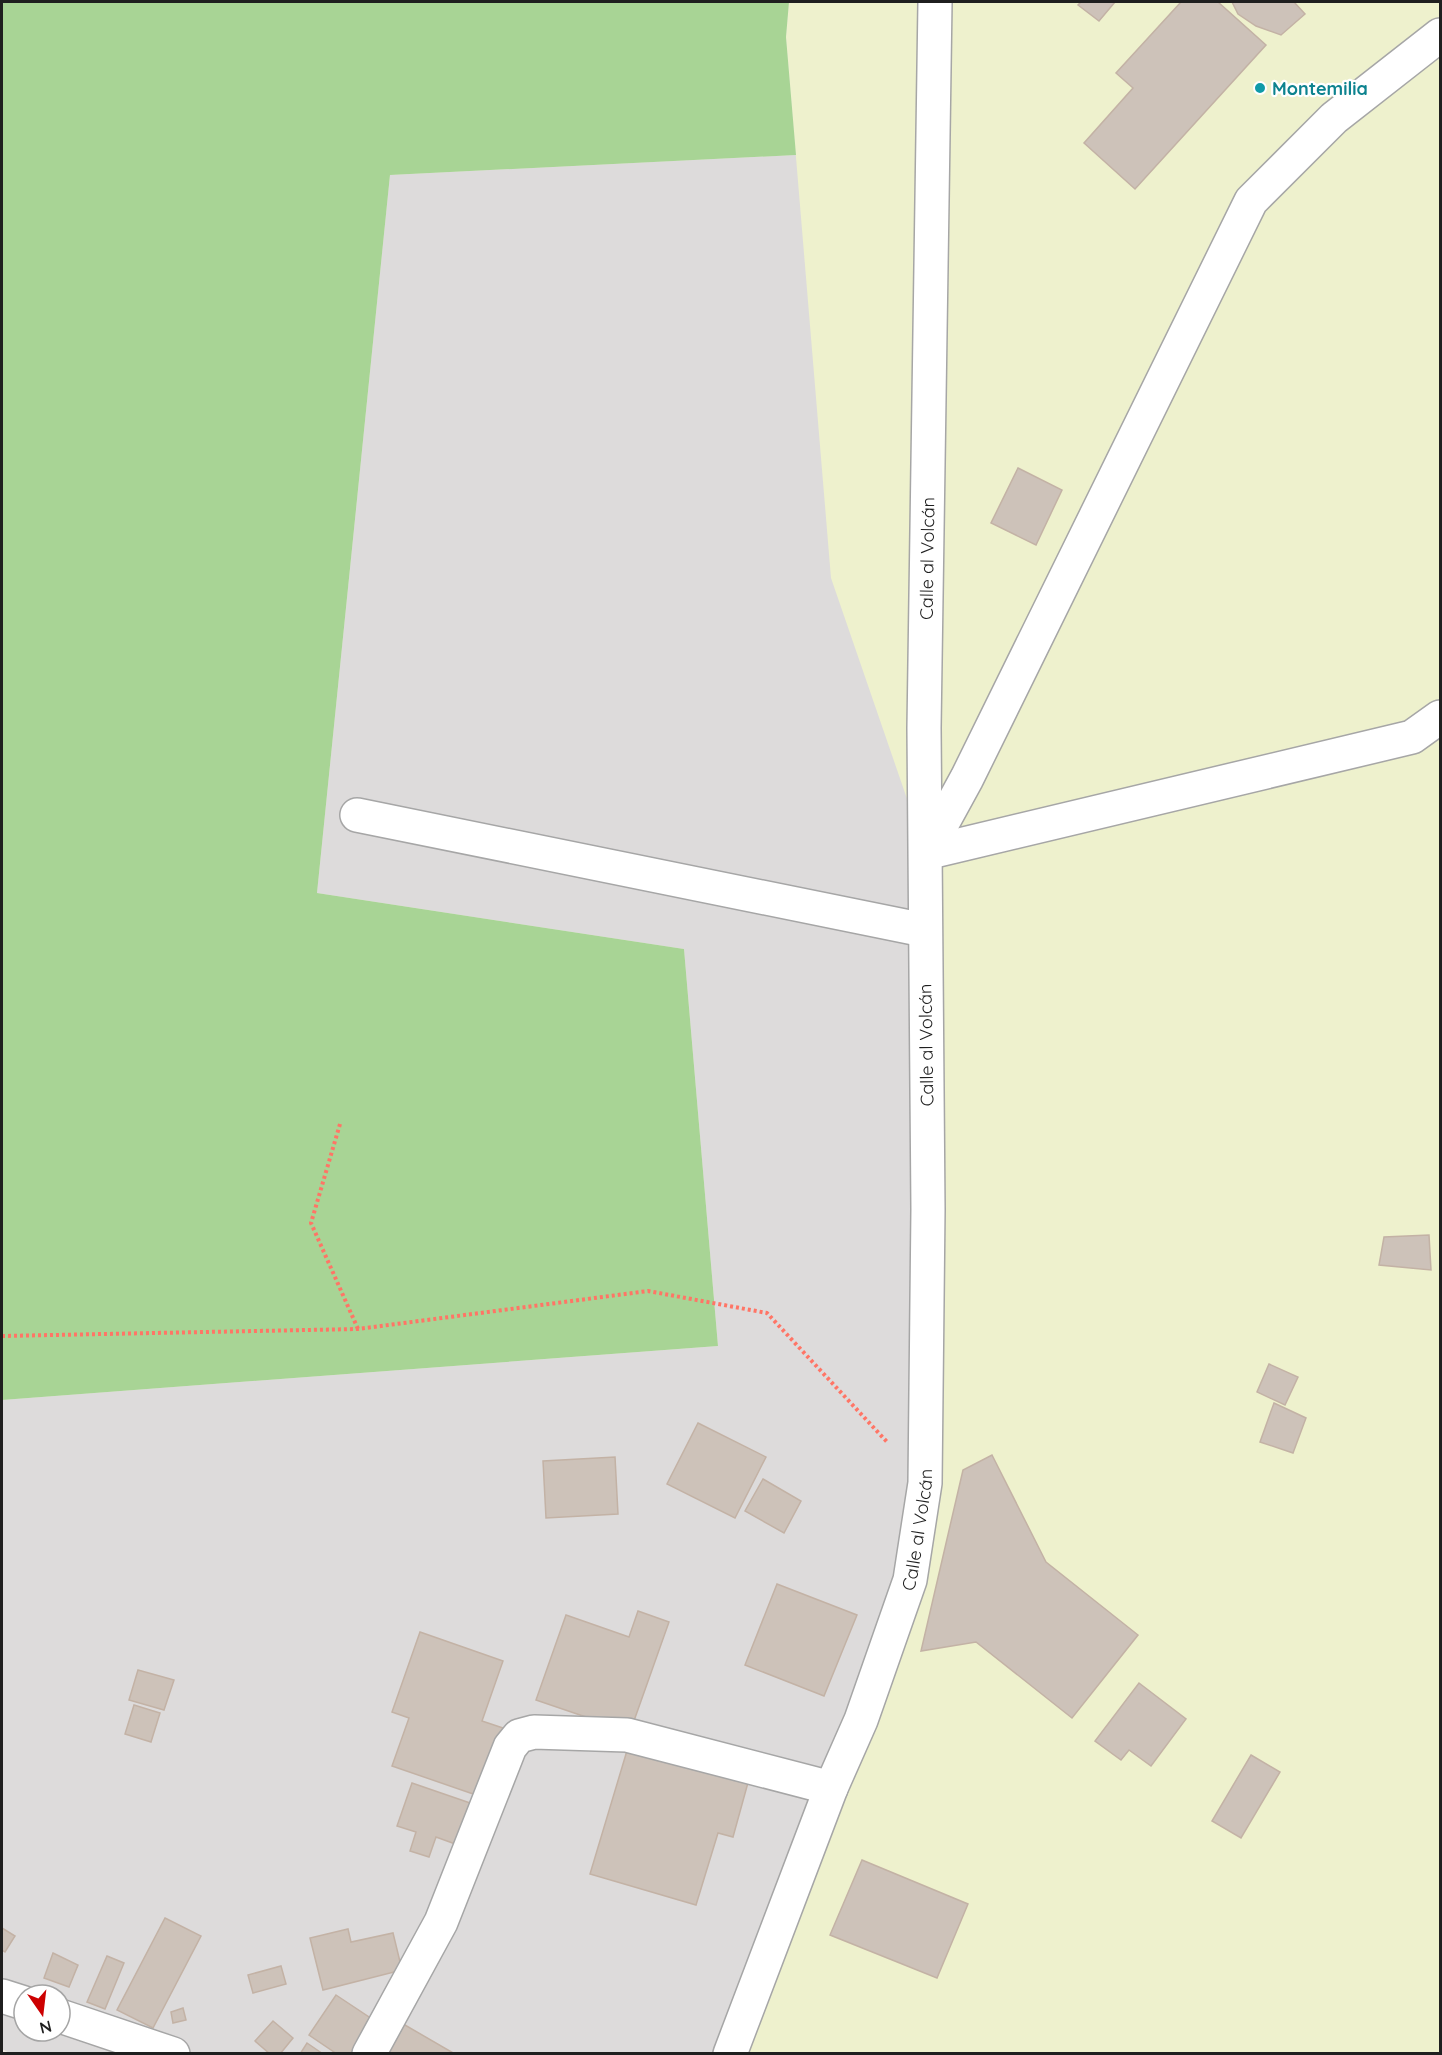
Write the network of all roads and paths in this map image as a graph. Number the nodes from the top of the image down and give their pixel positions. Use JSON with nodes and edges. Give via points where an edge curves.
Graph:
{"nodes":[{"id":1,"x":935,"y":2,"type":"edge"},
{"id":2,"x":1440,"y":35,"type":"edge"},
{"id":3,"x":1440,"y":717,"type":"edge"},
{"id":4,"x":357,"y":815,"type":"dead end"},
{"id":5,"x":926,"y":854,"type":"junction"},
{"id":6,"x":924,"y":930,"type":"junction"},
{"id":7,"x":340,"y":1124,"type":"dead end"},
{"id":8,"x":358,"y":1329,"type":"junction"},
{"id":9,"x":2,"y":1336,"type":"edge"},
{"id":10,"x":925,"y":1483,"type":"junction"},
{"id":11,"x":831,"y":1788,"type":"junction"},
{"id":12,"x":72,"y":2020,"type":"edge"},
{"id":13,"x":173,"y":2054,"type":"edge"},
{"id":14,"x":369,"y":2054,"type":"edge"},
{"id":15,"x":730,"y":2054,"type":"edge"}],
"edges":[{"from":1,"to":5,"type":"street","name":"Calle al Volcán","via":[[924,728]]},
{"from":2,"to":5,"type":"street","via":[[1334,118],[1251,201]]},
{"from":3,"to":5,"type":"street","via":[[1412,737]]},
{"from":4,"to":6,"type":"street"},
{"from":5,"to":6,"type":"street","name":"Calle al Volcán"},
{"from":6,"to":10,"type":"street","name":"Calle al Volcán","via":[[928,1209]]},
{"from":7,"to":8,"type":"path","via":[[311,1223]]},
{"from":8,"to":9,"type":"path"},
{"from":8,"to":10,"type":"path","via":[[648,1291],[766,1313]]},
{"from":10,"to":11,"type":"street","name":"Calle al Volcán","via":[[910,1580],[861,1720]]},
{"from":11,"to":14,"type":"street","via":[[627,1734],[534,1732],[519,1736],[510,1747],[441,1922]]},
{"from":11,"to":15,"type":"street","name":"Calle al Volcán"},
{"from":12,"to":13,"type":"street"}]}
